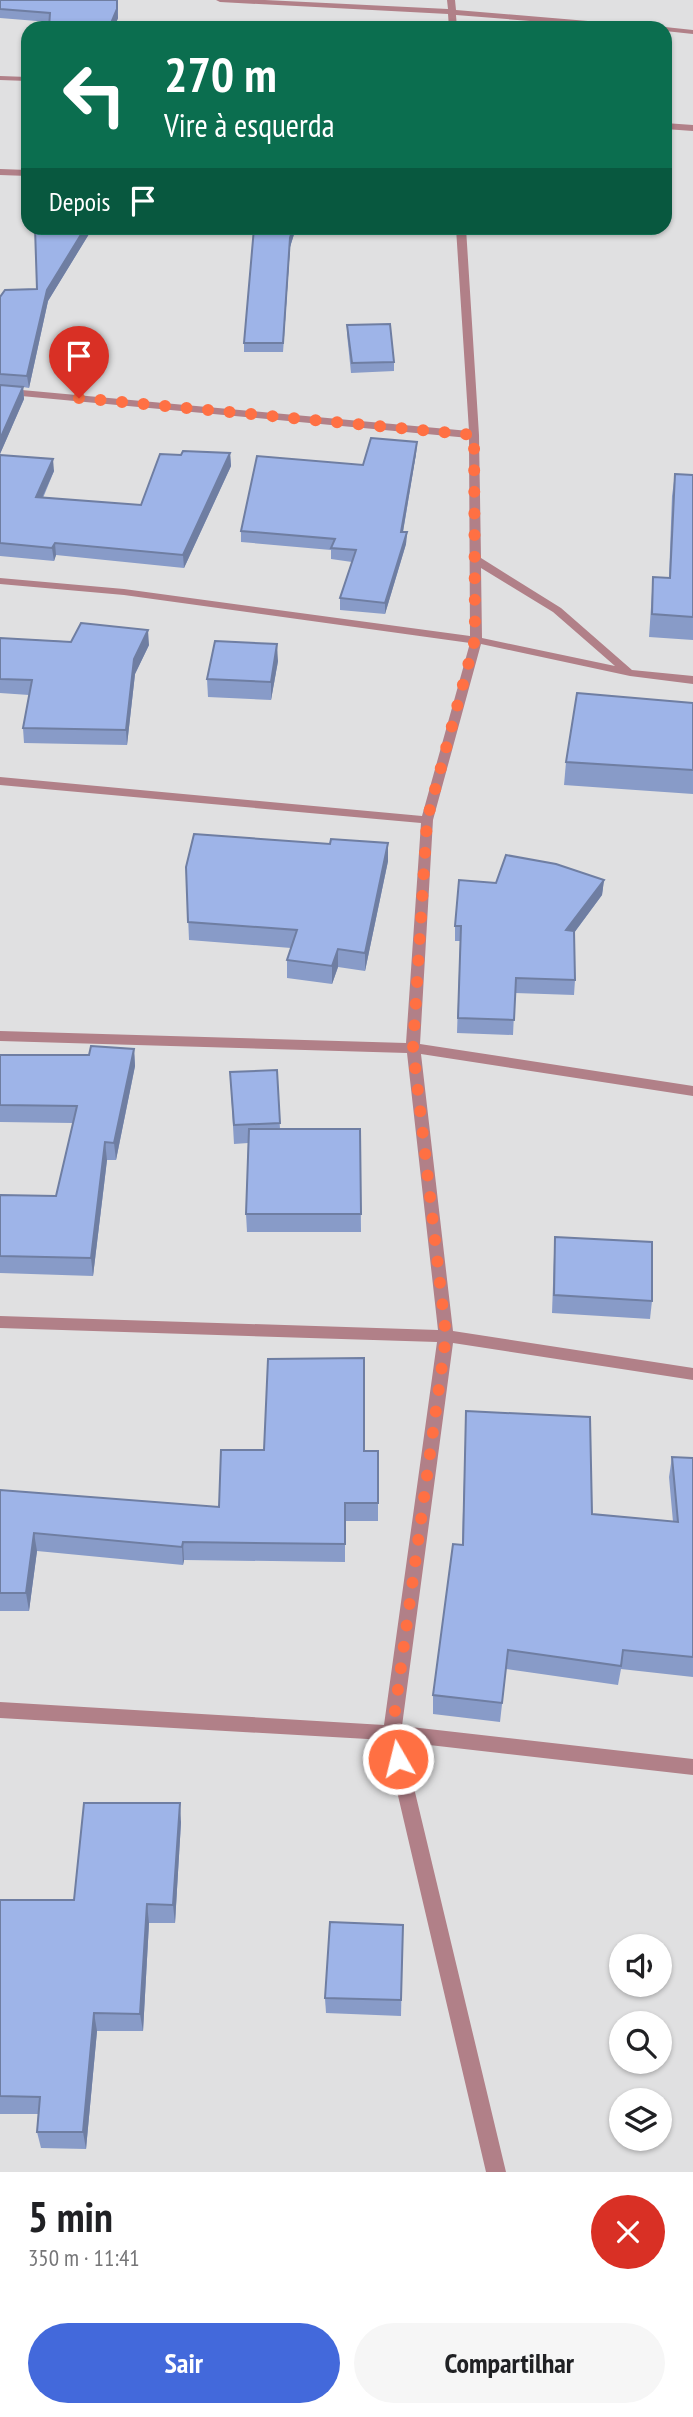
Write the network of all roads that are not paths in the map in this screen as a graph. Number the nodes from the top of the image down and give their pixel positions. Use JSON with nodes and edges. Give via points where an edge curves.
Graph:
{"nodes":[{"id":1,"x":220,"y":0,"type":"edge"},
{"id":2,"x":451,"y":0,"type":"edge"},
{"id":3,"x":451,"y":12,"type":"junction"},
{"id":4,"x":452,"y":21,"type":"edge"},
{"id":5,"x":561,"y":21,"type":"edge"},
{"id":6,"x":672,"y":30,"type":"edge"},
{"id":7,"x":693,"y":32,"type":"edge"},
{"id":8,"x":0,"y":78,"type":"edge"},
{"id":9,"x":21,"y":79,"type":"edge"},
{"id":10,"x":672,"y":126,"type":"edge"},
{"id":11,"x":693,"y":128,"type":"edge"},
{"id":12,"x":0,"y":172,"type":"edge"},
{"id":13,"x":21,"y":173,"type":"edge"},
{"id":14,"x":461,"y":235,"type":"edge"},
{"id":15,"x":0,"y":391,"type":"edge"},
{"id":16,"x":474,"y":435,"type":"junction"},
{"id":17,"x":476,"y":560,"type":"junction"},
{"id":18,"x":0,"y":581,"type":"edge"},
{"id":19,"x":475,"y":639,"type":"junction"},
{"id":20,"x":630,"y":673,"type":"junction"},
{"id":21,"x":693,"y":680,"type":"edge"},
{"id":22,"x":0,"y":781,"type":"edge"},
{"id":23,"x":427,"y":820,"type":"junction"},
{"id":24,"x":0,"y":1036,"type":"edge"},
{"id":25,"x":413,"y":1048,"type":"junction"},
{"id":26,"x":693,"y":1091,"type":"edge"},
{"id":27,"x":0,"y":1321,"type":"edge"},
{"id":28,"x":446,"y":1336,"type":"junction"},
{"id":29,"x":693,"y":1374,"type":"edge"},
{"id":30,"x":0,"y":1710,"type":"edge"},
{"id":31,"x":392,"y":1733,"type":"junction"},
{"id":32,"x":693,"y":1767,"type":"edge"},
{"id":33,"x":496,"y":2172,"type":"edge"}],
"edges":[{"from":1,"to":3,"type":"street"},
{"from":2,"to":3,"type":"street"},
{"from":3,"to":4,"type":"street"},
{"from":3,"to":5,"type":"street"},
{"from":6,"to":7,"type":"street"},
{"from":8,"to":9,"type":"street"},
{"from":10,"to":11,"type":"street"},
{"from":12,"to":13,"type":"street"},
{"from":14,"to":16,"type":"street"},
{"from":15,"to":16,"type":"street"},
{"from":16,"to":17,"type":"street"},
{"from":17,"to":19,"type":"street"},
{"from":17,"to":20,"type":"street","via":[[557,610]]},
{"from":18,"to":19,"type":"street","via":[[124,592]]},
{"from":19,"to":20,"type":"street"},
{"from":19,"to":23,"type":"street"},
{"from":20,"to":21,"type":"street"},
{"from":22,"to":23,"type":"street"},
{"from":23,"to":25,"type":"street"},
{"from":24,"to":25,"type":"street"},
{"from":25,"to":26,"type":"street"},
{"from":25,"to":28,"type":"street"},
{"from":27,"to":28,"type":"street"},
{"from":28,"to":29,"type":"street"},
{"from":28,"to":31,"type":"street"},
{"from":30,"to":31,"type":"street"},
{"from":31,"to":32,"type":"street"},
{"from":31,"to":33,"type":"street"}]}
